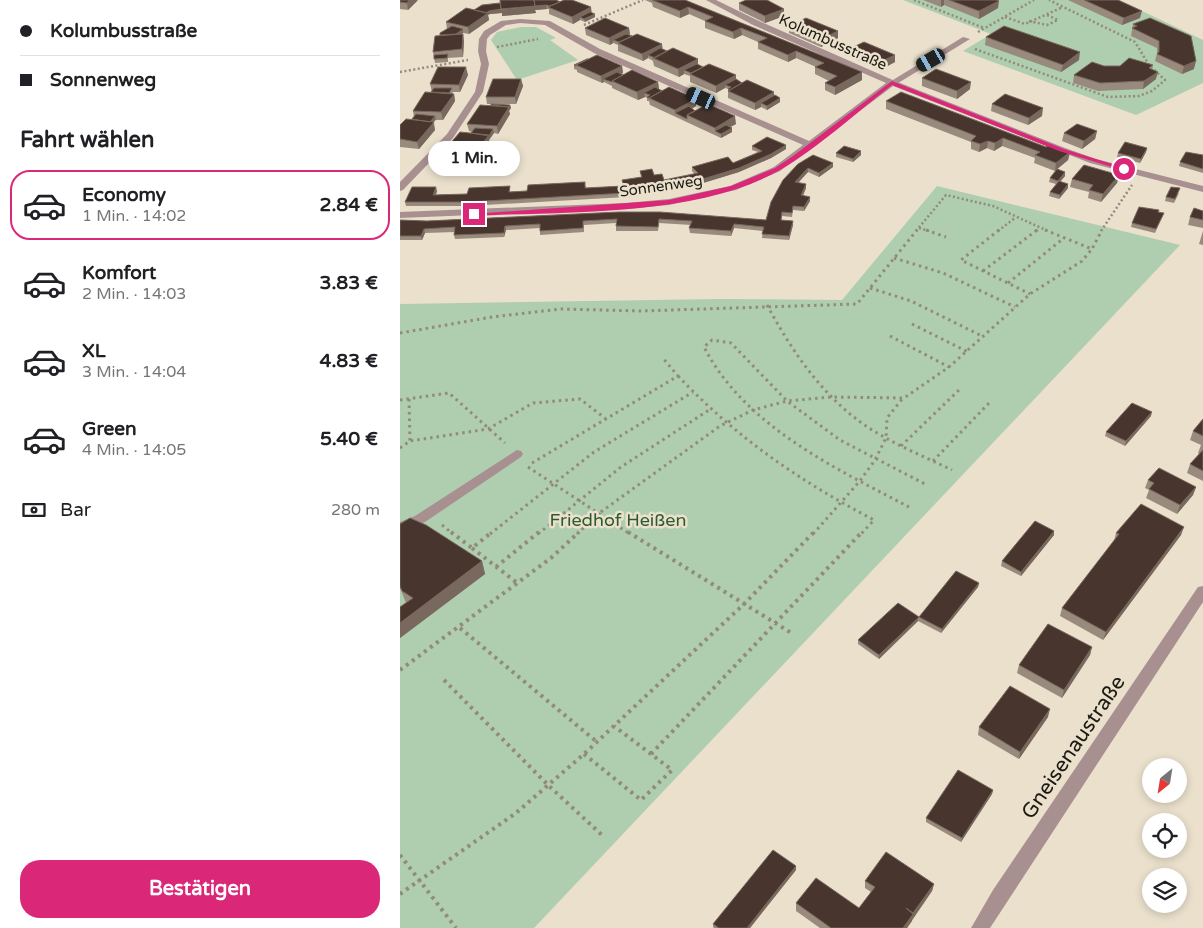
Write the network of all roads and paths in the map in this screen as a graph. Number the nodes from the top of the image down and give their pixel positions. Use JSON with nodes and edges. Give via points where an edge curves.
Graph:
{"nodes":[{"id":1,"x":643,"y":0,"type":"edge"},
{"id":2,"x":710,"y":0,"type":"edge"},
{"id":3,"x":914,"y":0,"type":"edge"},
{"id":4,"x":1034,"y":0,"type":"edge"},
{"id":5,"x":1049,"y":0,"type":"edge"},
{"id":6,"x":1064,"y":7,"type":"junction"},
{"id":7,"x":1047,"y":15,"type":"junction"},
{"id":8,"x":1005,"y":17,"type":"junction"},
{"id":9,"x":1029,"y":21,"type":"junction"},
{"id":10,"x":984,"y":29,"type":"junction"},
{"id":11,"x":563,"y":32,"type":"junction"},
{"id":12,"x":962,"y":41,"type":"junction"},
{"id":13,"x":482,"y":54,"type":"junction"},
{"id":14,"x":400,"y":72,"type":"edge"},
{"id":15,"x":892,"y":83,"type":"junction"},
{"id":16,"x":810,"y":144,"type":"junction"},
{"id":17,"x":1140,"y":173,"type":"junction"},
{"id":18,"x":400,"y":188,"type":"edge"},
{"id":19,"x":1203,"y":189,"type":"edge"},
{"id":20,"x":400,"y":215,"type":"edge"},
{"id":21,"x":1015,"y":218,"type":"junction"},
{"id":22,"x":919,"y":228,"type":"junction"},
{"id":23,"x":1040,"y":228,"type":"junction"},
{"id":24,"x":946,"y":237,"type":"dead end"},
{"id":25,"x":1064,"y":238,"type":"junction"},
{"id":26,"x":1092,"y":249,"type":"junction"},
{"id":27,"x":894,"y":258,"type":"junction"},
{"id":28,"x":983,"y":271,"type":"junction"},
{"id":29,"x":1008,"y":283,"type":"junction"},
{"id":30,"x":869,"y":288,"type":"junction"},
{"id":31,"x":1030,"y":294,"type":"junction"},
{"id":32,"x":767,"y":305,"type":"junction"},
{"id":33,"x":1015,"y":307,"type":"junction"},
{"id":34,"x":912,"y":324,"type":"dead end"},
{"id":35,"x":400,"y":333,"type":"edge"},
{"id":36,"x":890,"y":336,"type":"dead end"},
{"id":37,"x":984,"y":336,"type":"junction"},
{"id":38,"x":968,"y":352,"type":"junction"},
{"id":39,"x":662,"y":357,"type":"dead end"},
{"id":40,"x":949,"y":367,"type":"junction"},
{"id":41,"x":678,"y":376,"type":"junction"},
{"id":42,"x":961,"y":388,"type":"dead end"},
{"id":43,"x":693,"y":392,"type":"junction"},
{"id":44,"x":832,"y":397,"type":"junction"},
{"id":45,"x":904,"y":398,"type":"junction"},
{"id":46,"x":409,"y":399,"type":"junction"},
{"id":47,"x":400,"y":400,"type":"edge"},
{"id":48,"x":787,"y":401,"type":"junction"},
{"id":49,"x":991,"y":402,"type":"dead end"},
{"id":50,"x":709,"y":410,"type":"junction"},
{"id":51,"x":753,"y":410,"type":"junction"},
{"id":52,"x":606,"y":419,"type":"junction"},
{"id":53,"x":724,"y":424,"type":"junction"},
{"id":54,"x":488,"y":429,"type":"junction"},
{"id":55,"x":886,"y":438,"type":"junction"},
{"id":56,"x":410,"y":441,"type":"junction"},
{"id":57,"x":901,"y":446,"type":"junction"},
{"id":58,"x":400,"y":448,"type":"edge"},
{"id":59,"x":516,"y":454,"type":"junction"},
{"id":60,"x":876,"y":460,"type":"junction"},
{"id":61,"x":933,"y":461,"type":"junction"},
{"id":62,"x":527,"y":466,"type":"junction"},
{"id":63,"x":952,"y":470,"type":"dead end"},
{"id":64,"x":859,"y":482,"type":"junction"},
{"id":65,"x":553,"y":484,"type":"junction"},
{"id":66,"x":927,"y":485,"type":"dead end"},
{"id":67,"x":578,"y":499,"type":"junction"},
{"id":68,"x":840,"y":503,"type":"junction"},
{"id":69,"x":909,"y":507,"type":"dead end"},
{"id":70,"x":428,"y":514,"type":"junction"},
{"id":71,"x":598,"y":514,"type":"junction"},
{"id":72,"x":400,"y":528,"type":"edge"},
{"id":73,"x":472,"y":548,"type":"junction"},
{"id":74,"x":496,"y":567,"type":"junction"},
{"id":75,"x":516,"y":582,"type":"junction"},
{"id":76,"x":1203,"y":592,"type":"edge"},
{"id":77,"x":744,"y":604,"type":"junction"},
{"id":78,"x":776,"y":624,"type":"junction"},
{"id":79,"x":460,"y":628,"type":"junction"},
{"id":80,"x":793,"y":634,"type":"dead end"},
{"id":81,"x":400,"y":670,"type":"edge"},
{"id":82,"x":444,"y":680,"type":"dead end"},
{"id":83,"x":614,"y":726,"type":"junction"},
{"id":84,"x":597,"y":742,"type":"junction"},
{"id":85,"x":584,"y":754,"type":"junction"},
{"id":86,"x":651,"y":754,"type":"junction"},
{"id":87,"x":548,"y":785,"type":"junction"},
{"id":88,"x":603,"y":836,"type":"dead end"},
{"id":89,"x":400,"y":855,"type":"edge"},
{"id":90,"x":419,"y":882,"type":"junction"},
{"id":91,"x":400,"y":894,"type":"edge"},
{"id":92,"x":456,"y":928,"type":"edge"},
{"id":93,"x":980,"y":928,"type":"edge"}],
"edges":[{"from":1,"to":11,"type":"path"},
{"from":2,"to":15,"type":"street","name":"Kolumbusstraße"},
{"from":3,"to":10,"type":"path"},
{"from":4,"to":8,"type":"path"},
{"from":5,"to":6,"type":"path"},
{"from":6,"to":7,"type":"path"},
{"from":6,"to":12,"type":"path","via":[[1135,42],[1148,65],[1160,72],[1165,80],[1151,93],[1108,97]]},
{"from":7,"to":9,"type":"path"},
{"from":7,"to":9,"type":"path","via":[[1058,20],[1047,26]]},
{"from":8,"to":9,"type":"path","via":[[1025,24]]},
{"from":8,"to":10,"type":"path"},
{"from":10,"to":12,"type":"path"},
{"from":11,"to":13,"type":"path"},
{"from":11,"to":13,"type":"street","via":[[536,21],[504,23],[487,33]]},
{"from":11,"to":16,"type":"street","via":[[606,55]]},
{"from":12,"to":15,"type":"street","name":"Sonnenweg"},
{"from":13,"to":14,"type":"path"},
{"from":13,"to":18,"type":"street","via":[[485,64],[479,92],[467,112],[450,136]]},
{"from":15,"to":16,"type":"street","name":"Sonnenweg"},
{"from":15,"to":17,"type":"street","name":"Kolumbusstraße","via":[[1062,150]]},
{"from":16,"to":20,"type":"street","name":"Sonnenweg","via":[[761,177],[710,194],[669,202]]},
{"from":17,"to":19,"type":"street","name":"Kolumbusstraße"},
{"from":17,"to":26,"type":"path"},
{"from":21,"to":22,"type":"path","via":[[993,206],[946,195]]},
{"from":21,"to":23,"type":"path"},
{"from":21,"to":28,"type":"path","via":[[961,260]]},
{"from":22,"to":24,"type":"path"},
{"from":22,"to":27,"type":"path"},
{"from":23,"to":25,"type":"path"},
{"from":23,"to":28,"type":"path"},
{"from":25,"to":26,"type":"path"},
{"from":25,"to":29,"type":"path"},
{"from":26,"to":31,"type":"path","via":[[1082,261]]},
{"from":27,"to":30,"type":"path"},
{"from":27,"to":33,"type":"path","via":[[943,273]]},
{"from":28,"to":29,"type":"path"},
{"from":29,"to":31,"type":"path"},
{"from":30,"to":32,"type":"path","via":[[857,304]]},
{"from":30,"to":37,"type":"path","via":[[912,301]]},
{"from":31,"to":33,"type":"path"},
{"from":32,"to":35,"type":"path","via":[[641,311],[561,309]]},
{"from":32,"to":44,"type":"path","via":[[779,330]]},
{"from":33,"to":37,"type":"path"},
{"from":34,"to":38,"type":"path"},
{"from":36,"to":40,"type":"path"},
{"from":37,"to":38,"type":"path"},
{"from":38,"to":40,"type":"path"},
{"from":39,"to":41,"type":"path"},
{"from":40,"to":45,"type":"path"},
{"from":41,"to":43,"type":"path"},
{"from":41,"to":52,"type":"path"},
{"from":42,"to":57,"type":"path"},
{"from":43,"to":50,"type":"path"},
{"from":43,"to":65,"type":"path","via":[[594,452]]},
{"from":44,"to":45,"type":"path"},
{"from":44,"to":48,"type":"path"},
{"from":44,"to":55,"type":"path","via":[[864,425]]},
{"from":45,"to":55,"type":"path","via":[[887,418]]},
{"from":46,"to":47,"type":"path"},
{"from":46,"to":54,"type":"path","via":[[449,393]]},
{"from":46,"to":56,"type":"path"},
{"from":48,"to":51,"type":"path"},
{"from":48,"to":51,"type":"path","via":[[731,343],[712,340],[704,347],[710,362]]},
{"from":48,"to":60,"type":"path","via":[[840,440]]},
{"from":49,"to":61,"type":"path"},
{"from":50,"to":53,"type":"path"},
{"from":50,"to":67,"type":"path"},
{"from":51,"to":53,"type":"path"},
{"from":51,"to":64,"type":"path","via":[[795,442]]},
{"from":52,"to":54,"type":"path","via":[[580,399],[533,403]]},
{"from":52,"to":62,"type":"path"},
{"from":53,"to":68,"type":"path","via":[[761,454]]},
{"from":53,"to":71,"type":"path"},
{"from":54,"to":56,"type":"path"},
{"from":54,"to":59,"type":"path"},
{"from":55,"to":57,"type":"path"},
{"from":55,"to":60,"type":"path"},
{"from":56,"to":58,"type":"path"},
{"from":57,"to":61,"type":"path"},
{"from":59,"to":62,"type":"path"},
{"from":59,"to":70,"type":"street"},
{"from":60,"to":64,"type":"path"},
{"from":60,"to":66,"type":"path"},
{"from":61,"to":63,"type":"path"},
{"from":62,"to":65,"type":"path"},
{"from":64,"to":68,"type":"path"},
{"from":64,"to":69,"type":"path"},
{"from":65,"to":67,"type":"path"},
{"from":65,"to":73,"type":"path"},
{"from":67,"to":71,"type":"path"},
{"from":67,"to":74,"type":"path"},
{"from":68,"to":77,"type":"path","via":[[798,551]]},
{"from":68,"to":78,"type":"path","via":[[874,520]]},
{"from":70,"to":72,"type":"street","via":[[408,527]]},
{"from":70,"to":73,"type":"path"},
{"from":71,"to":75,"type":"path","via":[[551,558]]},
{"from":71,"to":77,"type":"path"},
{"from":73,"to":74,"type":"path"},
{"from":74,"to":75,"type":"path"},
{"from":75,"to":79,"type":"path"},
{"from":76,"to":93,"type":"street","name":"Gneisenaustraße"},
{"from":77,"to":78,"type":"path"},
{"from":77,"to":83,"type":"path"},
{"from":78,"to":80,"type":"path"},
{"from":78,"to":86,"type":"path"},
{"from":79,"to":81,"type":"path"},
{"from":79,"to":84,"type":"path"},
{"from":82,"to":87,"type":"path"},
{"from":83,"to":84,"type":"path"},
{"from":83,"to":86,"type":"path"},
{"from":84,"to":85,"type":"path"},
{"from":85,"to":86,"type":"path","via":[[640,800],[672,770]]},
{"from":85,"to":87,"type":"path"},
{"from":87,"to":88,"type":"path"},
{"from":87,"to":90,"type":"path","via":[[516,813]]},
{"from":89,"to":90,"type":"path"},
{"from":90,"to":91,"type":"path"},
{"from":90,"to":92,"type":"path"}]}
